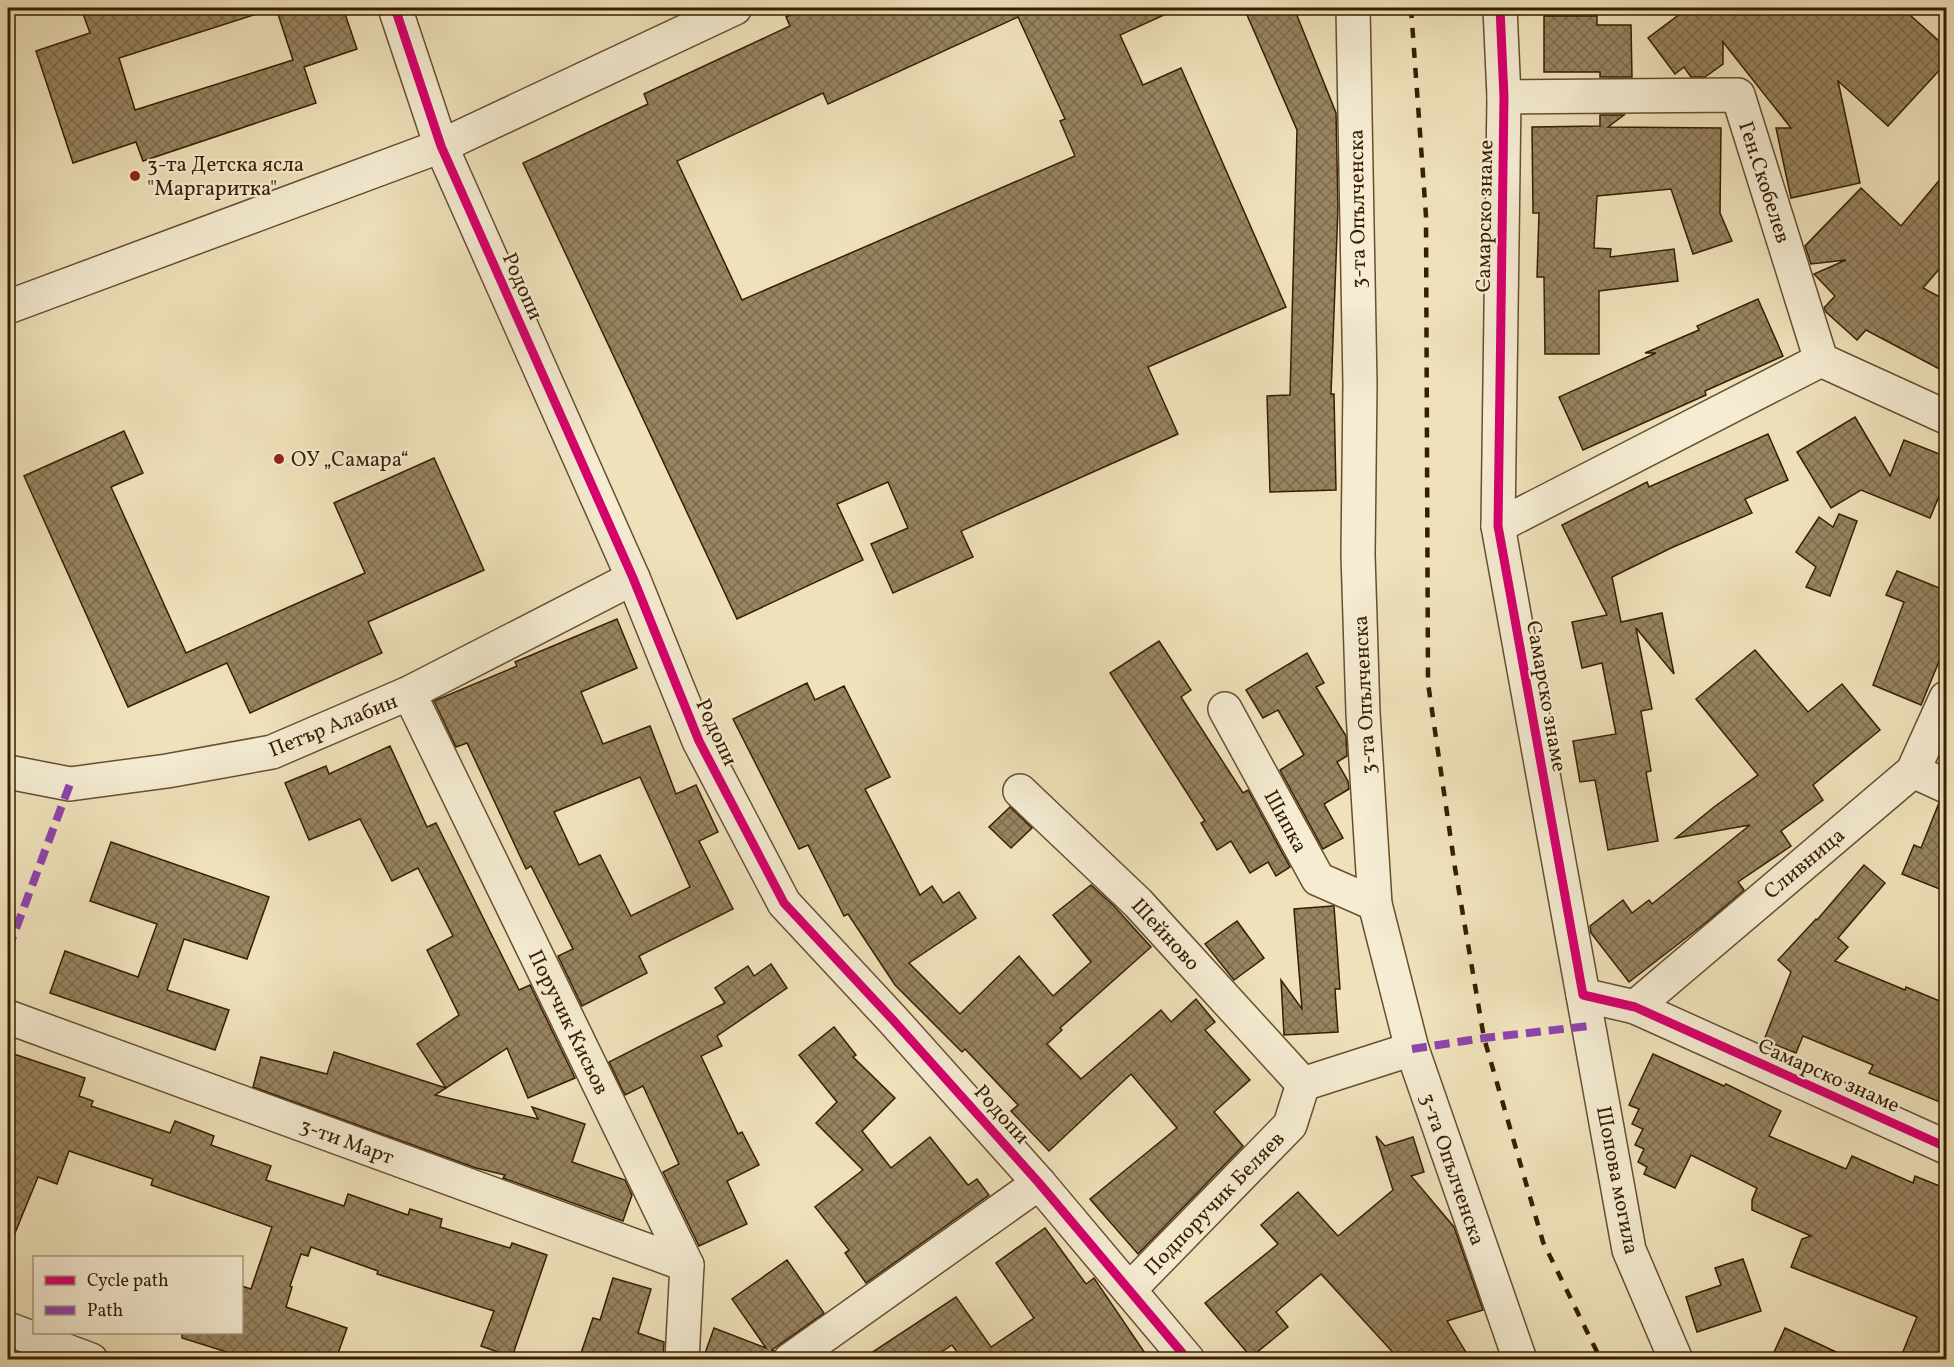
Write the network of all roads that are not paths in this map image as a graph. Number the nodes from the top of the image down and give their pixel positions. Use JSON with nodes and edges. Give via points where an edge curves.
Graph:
{"nodes":[{"id":1,"x":396,"y":8,"type":"edge"},
{"id":2,"x":735,"y":8,"type":"edge"},
{"id":3,"x":1353,"y":8,"type":"edge"},
{"id":4,"x":1500,"y":8,"type":"edge"},
{"id":5,"x":1504,"y":97,"type":"junction"},
{"id":6,"x":441,"y":146,"type":"junction"},
{"id":7,"x":8,"y":307,"type":"edge"},
{"id":8,"x":1821,"y":360,"type":"junction"},
{"id":9,"x":1947,"y":417,"type":"edge"},
{"id":10,"x":1498,"y":526,"type":"junction"},
{"id":11,"x":633,"y":578,"type":"junction"},
{"id":12,"x":410,"y":693,"type":"junction"},
{"id":13,"x":1947,"y":698,"type":"edge"},
{"id":14,"x":1225,"y":708,"type":"dead end"},
{"id":15,"x":1913,"y":771,"type":"junction"},
{"id":16,"x":8,"y":772,"type":"edge"},
{"id":17,"x":1947,"y":786,"type":"edge"},
{"id":18,"x":1020,"y":791,"type":"dead end"},
{"id":19,"x":1375,"y":904,"type":"junction"},
{"id":20,"x":1583,"y":995,"type":"junction"},
{"id":21,"x":1635,"y":1007,"type":"junction"},
{"id":22,"x":8,"y":1017,"type":"edge"},
{"id":23,"x":1412,"y":1049,"type":"junction"},
{"id":24,"x":1303,"y":1084,"type":"junction"},
{"id":25,"x":1947,"y":1147,"type":"edge"},
{"id":26,"x":1038,"y":1183,"type":"junction"},
{"id":27,"x":687,"y":1265,"type":"junction"},
{"id":28,"x":1129,"y":1290,"type":"junction"},
{"id":29,"x":8,"y":1329,"type":"edge"},
{"id":30,"x":91,"y":1359,"type":"edge"},
{"id":31,"x":682,"y":1359,"type":"edge"},
{"id":32,"x":790,"y":1359,"type":"edge"},
{"id":33,"x":1188,"y":1359,"type":"edge"},
{"id":34,"x":1520,"y":1359,"type":"edge"},
{"id":35,"x":1676,"y":1359,"type":"edge"}],
"edges":[{"from":1,"to":6,"type":"street","name":"Родопи"},
{"from":2,"to":6,"type":"street"},
{"from":3,"to":19,"type":"street","name":"3-та Опълченска","via":[[1360,385],[1358,555]]},
{"from":4,"to":5,"type":"street","name":"Самарско знаме"},
{"from":5,"to":8,"type":"street","name":"Ген.Скобелев","via":[[1738,95]]},
{"from":5,"to":10,"type":"street","name":"Самарско знаме"},
{"from":6,"to":7,"type":"street"},
{"from":6,"to":11,"type":"street","name":"Родопи"},
{"from":8,"to":9,"type":"street"},
{"from":8,"to":10,"type":"street"},
{"from":10,"to":20,"type":"street","name":"Самарско знаме"},
{"from":11,"to":12,"type":"street","name":"Петър Алабин"},
{"from":11,"to":26,"type":"street","name":"Родопи","via":[[699,741],[784,903]]},
{"from":12,"to":16,"type":"street","name":"Петър Алабин","via":[[272,752],[70,784]]},
{"from":12,"to":27,"type":"street","name":"Поручик Кисьов"},
{"from":13,"to":15,"type":"street","name":"Сливница"},
{"from":14,"to":19,"type":"street","name":"Шипка","via":[[1318,879]]},
{"from":15,"to":17,"type":"street"},
{"from":15,"to":21,"type":"street","name":"Сливница"},
{"from":18,"to":24,"type":"street","name":"Шейново","via":[[1138,903]]},
{"from":19,"to":23,"type":"street","name":"3-та Опълченска"},
{"from":20,"to":21,"type":"street","name":"Самарско знаме"},
{"from":20,"to":35,"type":"street","name":"Шопова могила","via":[[1629,1250]]},
{"from":21,"to":25,"type":"street","name":"Самарско знаме"},
{"from":22,"to":27,"type":"street","name":"3-ти Март"},
{"from":23,"to":24,"type":"street"},
{"from":23,"to":34,"type":"street","name":"3-та Опълченска"},
{"from":24,"to":28,"type":"street","name":"Подпоручик Беляев","via":[[1290,1125]]},
{"from":26,"to":28,"type":"street","name":"Родопи"},
{"from":26,"to":32,"type":"street"},
{"from":27,"to":31,"type":"street","name":"Поручик Кисьов"},
{"from":28,"to":33,"type":"street","name":"Родопи"},
{"from":29,"to":30,"type":"street"}]}
